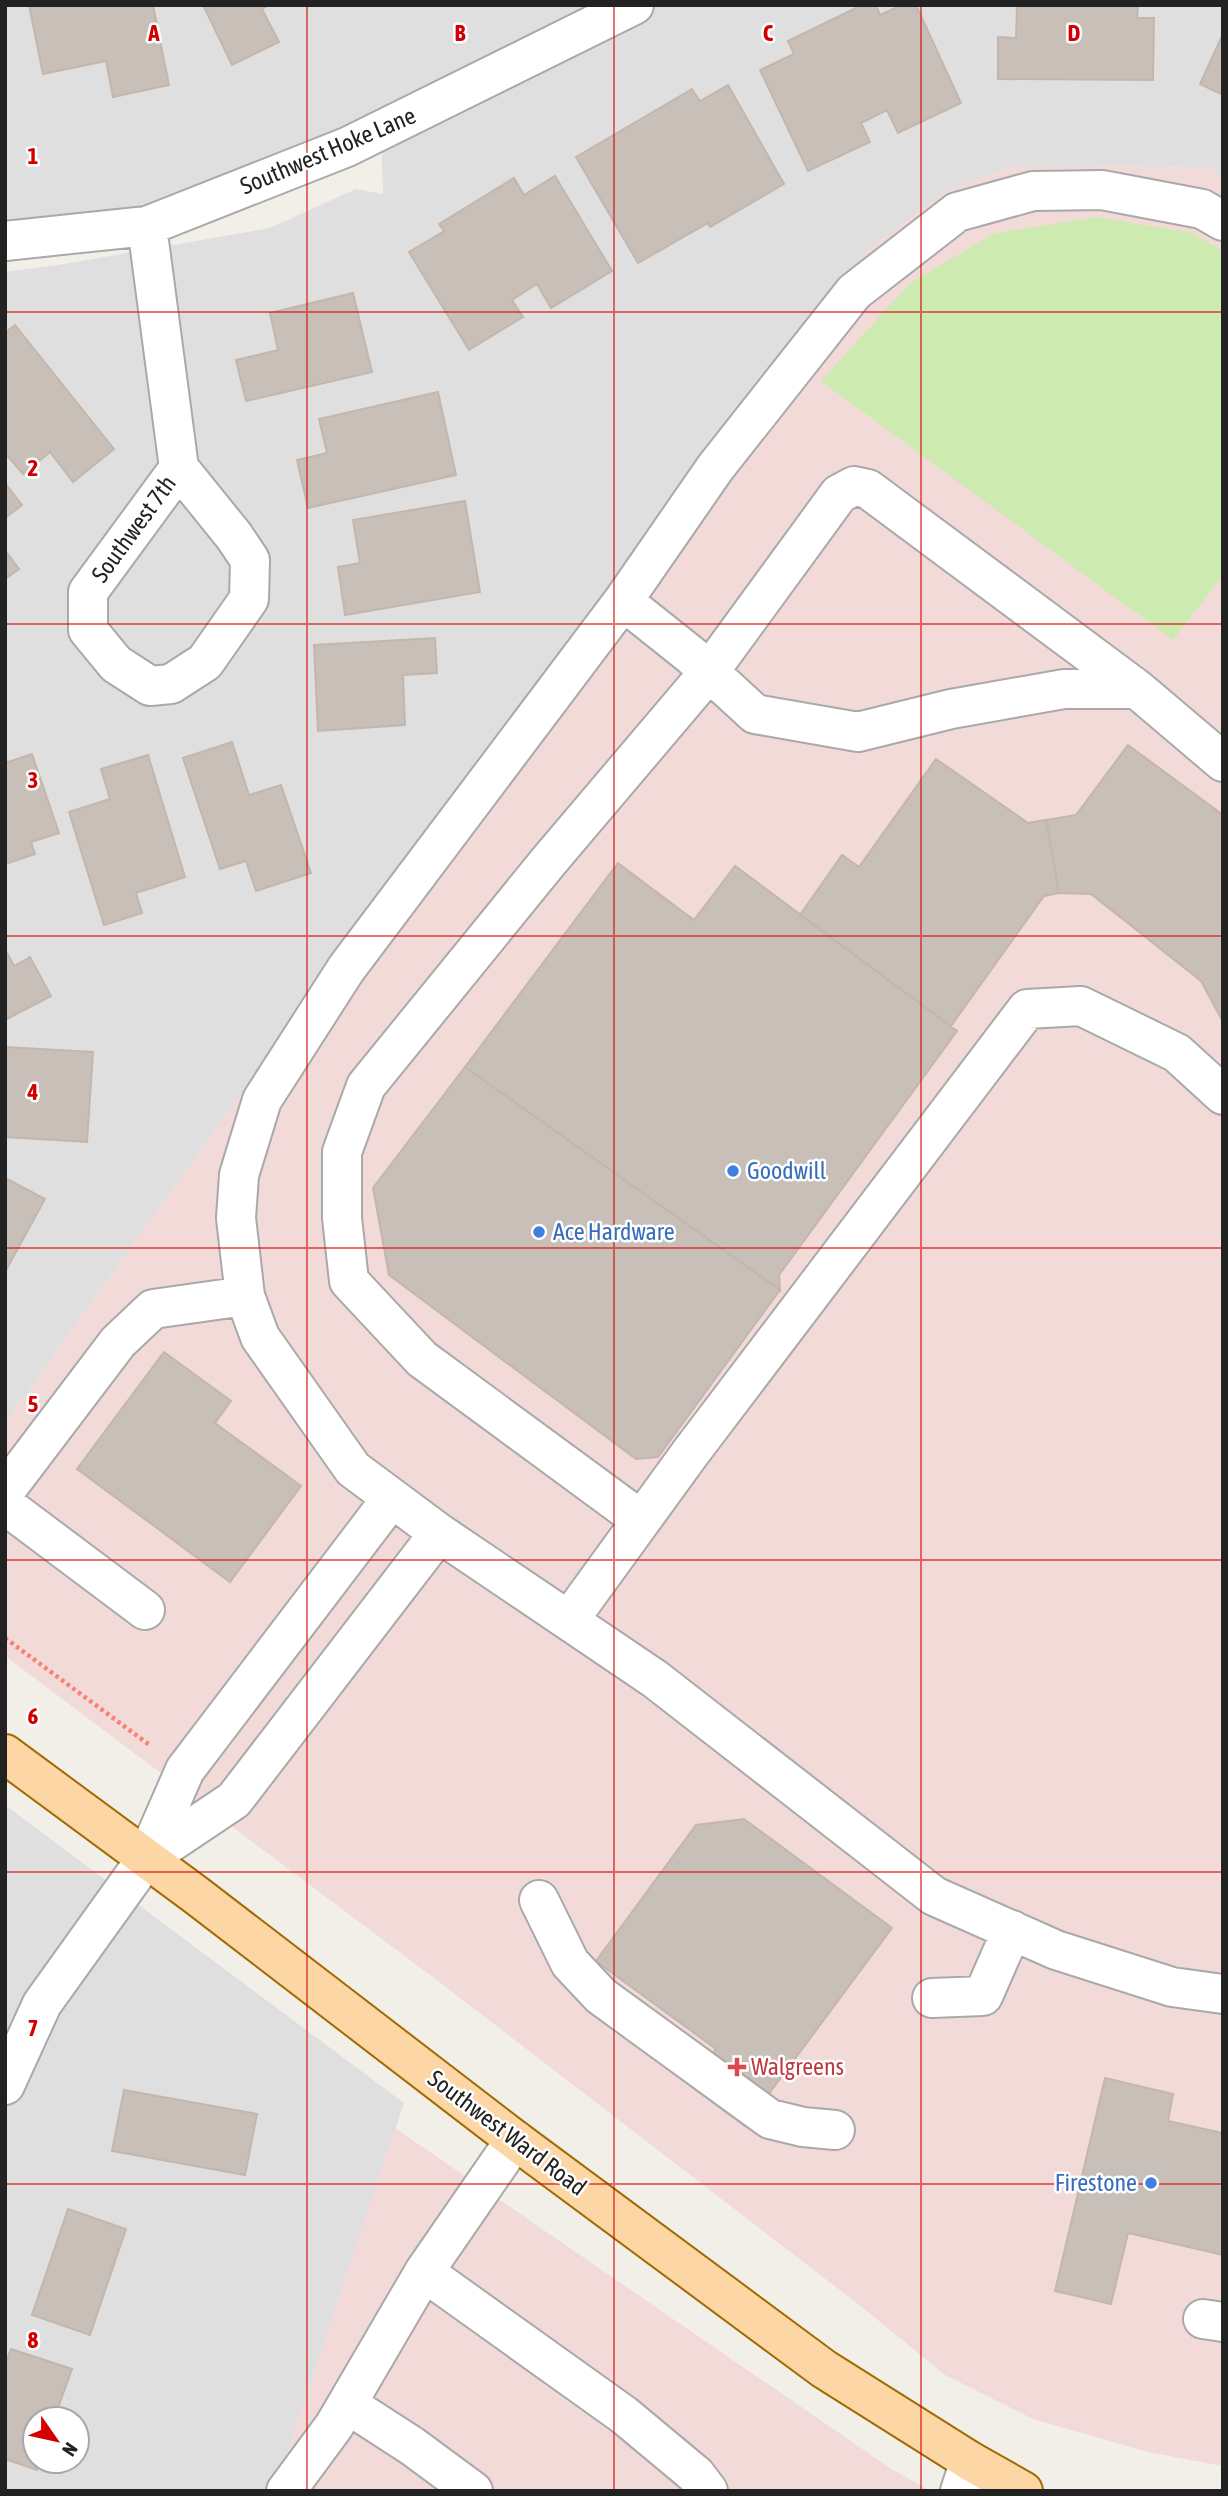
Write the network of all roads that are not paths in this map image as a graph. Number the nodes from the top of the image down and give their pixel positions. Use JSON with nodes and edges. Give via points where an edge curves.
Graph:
{"nodes":[{"id":1,"x":635,"y":5,"type":"edge"},
{"id":2,"x":1223,"y":221,"type":"edge"},
{"id":3,"x":148,"y":226,"type":"junction"},
{"id":4,"x":5,"y":241,"type":"edge"},
{"id":5,"x":178,"y":468,"type":"junction"},
{"id":6,"x":623,"y":601,"type":"junction"},
{"id":7,"x":709,"y":672,"type":"junction"},
{"id":8,"x":1137,"y":689,"type":"junction"},
{"id":9,"x":1223,"y":762,"type":"edge"},
{"id":10,"x":1223,"y":1095,"type":"edge"},
{"id":11,"x":245,"y":1296,"type":"junction"},
{"id":12,"x":5,"y":1491,"type":"edge"},
{"id":13,"x":391,"y":1499,"type":"junction"},
{"id":14,"x":5,"y":1505,"type":"edge"},
{"id":15,"x":641,"y":1520,"type":"junction"},
{"id":16,"x":439,"y":1533,"type":"junction"},
{"id":17,"x":145,"y":1610,"type":"dead end"},
{"id":18,"x":569,"y":1620,"type":"junction"},
{"id":19,"x":5,"y":1754,"type":"edge"},
{"id":20,"x":146,"y":1859,"type":"junction"},
{"id":21,"x":539,"y":1900,"type":"dead end"},
{"id":22,"x":1012,"y":1930,"type":"junction"},
{"id":23,"x":1223,"y":1994,"type":"edge"},
{"id":24,"x":932,"y":1998,"type":"dead end"},
{"id":25,"x":5,"y":2085,"type":"edge"},
{"id":26,"x":835,"y":2130,"type":"dead end"},
{"id":27,"x":515,"y":2140,"type":"junction"},
{"id":28,"x":424,"y":2272,"type":"junction"},
{"id":29,"x":347,"y":2404,"type":"junction"},
{"id":30,"x":965,"y":2476,"type":"edge"},
{"id":31,"x":286,"y":2491,"type":"edge"},
{"id":32,"x":473,"y":2491,"type":"edge"},
{"id":33,"x":708,"y":2491,"type":"edge"},
{"id":34,"x":1023,"y":2491,"type":"edge"}],
"edges":[{"from":1,"to":3,"type":"street","name":"Southwest Hoke Lane","via":[[347,147]]},
{"from":2,"to":6,"type":"street","via":[[1202,209],[1101,190],[1033,191],[957,212],[855,292],[715,468]]},
{"from":3,"to":4,"type":"street","name":"Southwest Hoke Lane"},
{"from":3,"to":5,"type":"street","name":"Southwest 7th"},
{"from":5,"to":5,"type":"street","name":"Southwest 7th","via":[[88,592],[88,630],[116,664],[150,686],[171,684],[205,662],[249,599],[250,560]]},
{"from":6,"to":7,"type":"street"},
{"from":6,"to":11,"type":"street","via":[[346,969],[262,1100],[239,1175],[236,1218]]},
{"from":7,"to":8,"type":"street","via":[[755,714],[858,732],[951,709],[1064,689]]},
{"from":7,"to":8,"type":"street","via":[[839,494],[853,486],[868,489]]},
{"from":7,"to":15,"type":"street","via":[[366,1086],[342,1152],[342,1218],[349,1281],[422,1359]]},
{"from":8,"to":9,"type":"street"},
{"from":10,"to":15,"type":"street","via":[[1177,1053],[1081,1006],[1027,1009]]},
{"from":11,"to":12,"type":"street","via":[[153,1309],[118,1342]]},
{"from":11,"to":13,"type":"street","via":[[260,1337],[353,1469]]},
{"from":13,"to":16,"type":"street"},
{"from":13,"to":20,"type":"street","via":[[185,1770]]},
{"from":14,"to":17,"type":"street"},
{"from":15,"to":18,"type":"street"},
{"from":16,"to":18,"type":"street"},
{"from":16,"to":20,"type":"street","via":[[234,1801]]},
{"from":18,"to":22,"type":"street","via":[[655,1679],[934,1896]]},
{"from":19,"to":20,"type":"main road","name":"Southwest Ward Road"},
{"from":20,"to":25,"type":"street","via":[[42,2004]]},
{"from":20,"to":27,"type":"main road","name":"Southwest Ward Road"},
{"from":21,"to":26,"type":"street","via":[[570,1964],[601,1996],[770,2119]]},
{"from":22,"to":23,"type":"street","via":[[1056,1950],[1172,1987]]},
{"from":22,"to":24,"type":"street","via":[[984,1996]]},
{"from":27,"to":28,"type":"street"},
{"from":27,"to":30,"type":"main road","name":"Southwest Ward Road"},
{"from":28,"to":29,"type":"street"},
{"from":28,"to":33,"type":"street","via":[[624,2415],[696,2475]]},
{"from":29,"to":31,"type":"street"},
{"from":29,"to":32,"type":"street"},
{"from":30,"to":34,"type":"main road","name":"Southwest Ward Road"}]}
